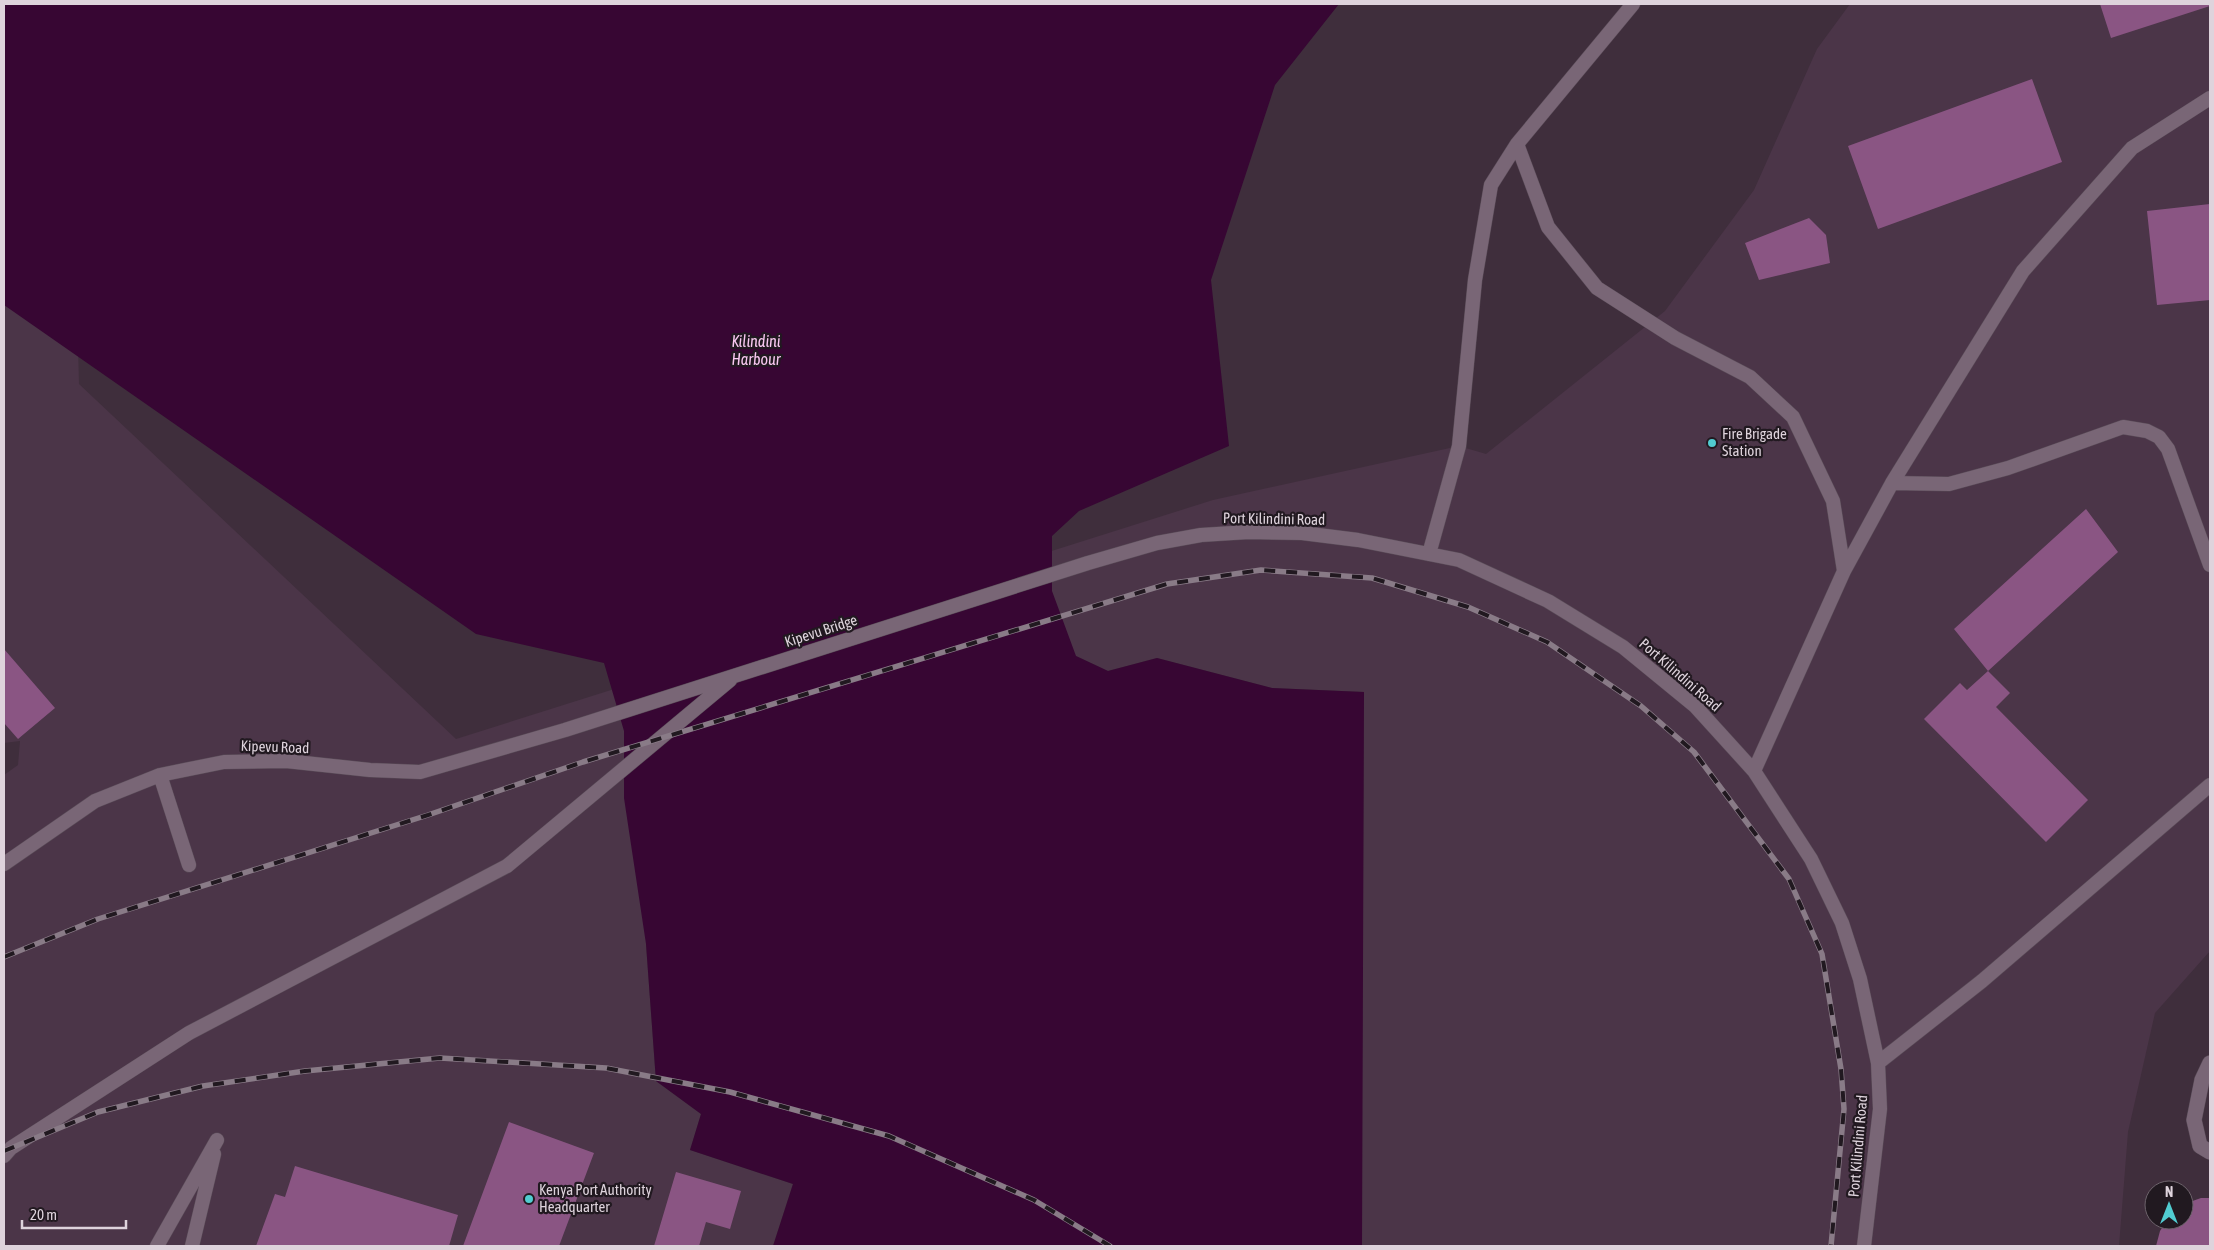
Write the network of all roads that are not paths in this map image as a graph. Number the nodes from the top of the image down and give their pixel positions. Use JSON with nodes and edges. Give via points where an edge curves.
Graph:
{"nodes":[{"id":1,"x":1633,"y":4,"type":"edge"},
{"id":2,"x":2210,"y":98,"type":"edge"},
{"id":3,"x":1517,"y":144,"type":"junction"},
{"id":4,"x":1892,"y":483,"type":"junction"},
{"id":5,"x":1429,"y":554,"type":"junction"},
{"id":6,"x":1088,"y":563,"type":"joint"},
{"id":7,"x":2210,"y":565,"type":"edge"},
{"id":8,"x":1844,"y":571,"type":"junction"},
{"id":9,"x":736,"y":675,"type":"junction"},
{"id":10,"x":565,"y":730,"type":"joint"},
{"id":11,"x":1754,"y":771,"type":"junction"},
{"id":12,"x":160,"y":775,"type":"junction"},
{"id":13,"x":2210,"y":785,"type":"edge"},
{"id":14,"x":4,"y":864,"type":"edge"},
{"id":15,"x":189,"y":865,"type":"dead end"},
{"id":16,"x":1878,"y":1063,"type":"junction"},
{"id":17,"x":2210,"y":1063,"type":"edge"},
{"id":18,"x":2206,"y":1077,"type":"edge"},
{"id":19,"x":2210,"y":1152,"type":"edge"},
{"id":20,"x":4,"y":1156,"type":"edge"},
{"id":21,"x":156,"y":1246,"type":"edge"},
{"id":22,"x":192,"y":1246,"type":"edge"},
{"id":23,"x":1864,"y":1246,"type":"edge"}],
"edges":[{"from":1,"to":3,"type":"lane"},
{"from":2,"to":4,"type":"lane","via":[[2132,148],[2023,271]]},
{"from":3,"to":5,"type":"lane","via":[[1491,185],[1475,280],[1459,446]]},
{"from":3,"to":8,"type":"lane","via":[[1548,226],[1598,288],[1675,338],[1750,377],[1793,417],[1832,501]]},
{"from":4,"to":7,"type":"lane","via":[[1949,484],[2008,468],[2123,427],[2147,431],[2159,437],[2168,448]]},
{"from":4,"to":8,"type":"lane"},
{"from":5,"to":6,"type":"lane","name":"Port Kilindini Road","via":[[1311,534],[1250,532],[1201,535],[1157,543]]},
{"from":5,"to":11,"type":"lane","name":"Port Kilindini Road","via":[[1459,560],[1548,601],[1623,646],[1695,706]]},
{"from":6,"to":9,"type":"lane","name":"Kipevu Bridge"},
{"from":8,"to":11,"type":"lane"},
{"from":9,"to":10,"type":"lane","name":"Kipevu Bridge"},
{"from":9,"to":20,"type":"lane","via":[[507,866],[189,1033],[11,1148]]},
{"from":10,"to":12,"type":"lane","name":"Kipevu Road","via":[[420,772],[286,761],[224,762]]},
{"from":11,"to":16,"type":"lane","name":"Port Kilindini Road","via":[[1811,859],[1842,923],[1860,979]]},
{"from":12,"to":14,"type":"lane","name":"Kipevu Road","via":[[95,801]]},
{"from":12,"to":15,"type":"lane"},
{"from":13,"to":16,"type":"lane","via":[[1982,981]]},
{"from":16,"to":23,"type":"lane","name":"Port Kilindini Road","via":[[1880,1109]]},
{"from":17,"to":18,"type":"street"},
{"from":18,"to":19,"type":"street","via":[[2194,1120],[2200,1146]]},
{"from":21,"to":22,"type":"lane","via":[[217,1140]]}]}
